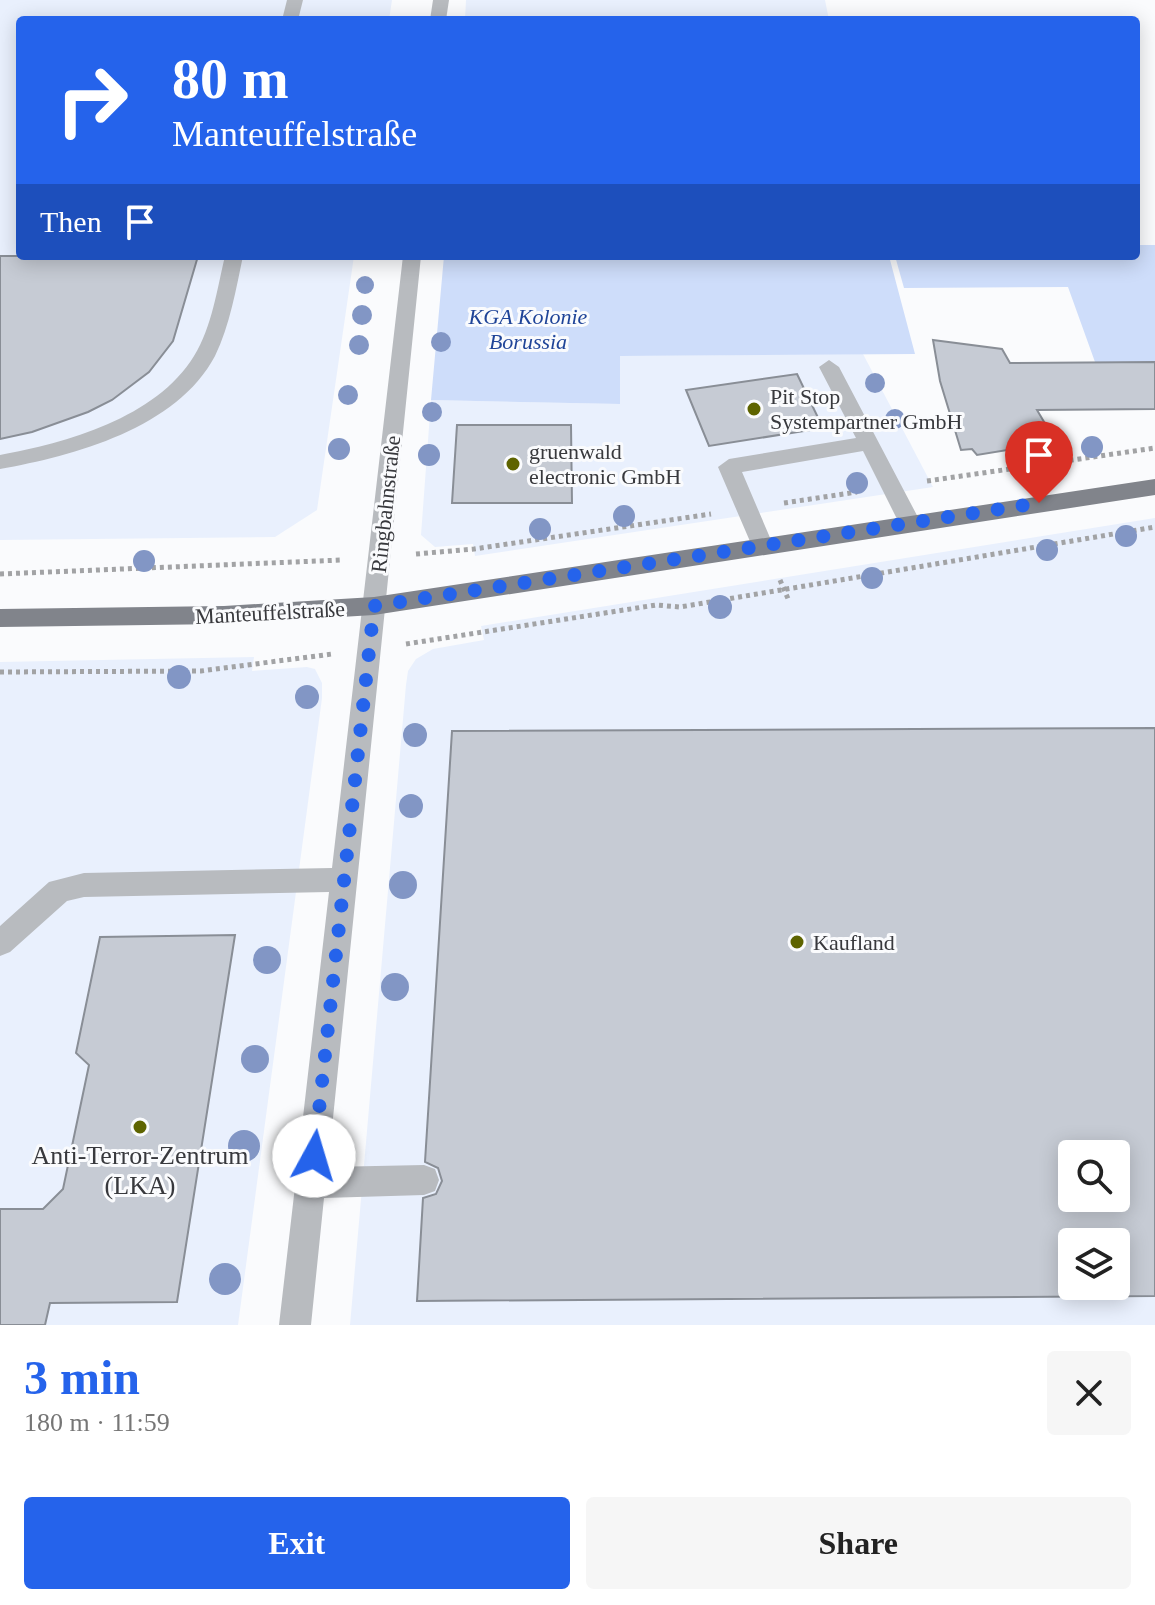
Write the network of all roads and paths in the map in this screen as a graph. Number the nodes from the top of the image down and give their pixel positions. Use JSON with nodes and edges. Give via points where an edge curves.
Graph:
{"nodes":[{"id":1,"x":233,"y":260,"type":"edge"},
{"id":2,"x":412,"y":260,"type":"edge"},
{"id":3,"x":829,"y":367,"type":"dead end"},
{"id":4,"x":869,"y":443,"type":"junction"},
{"id":5,"x":1155,"y":448,"type":"edge"},
{"id":6,"x":0,"y":462,"type":"edge"},
{"id":7,"x":892,"y":487,"type":"junction"},
{"id":8,"x":1155,"y":487,"type":"edge"},
{"id":9,"x":822,"y":489,"type":"dead end"},
{"id":10,"x":827,"y":498,"type":"junction"},
{"id":11,"x":746,"y":509,"type":"junction"},
{"id":12,"x":910,"y":523,"type":"junction"},
{"id":13,"x":1155,"y":527,"type":"edge"},
{"id":14,"x":763,"y":547,"type":"junction"},
{"id":15,"x":474,"y":549,"type":"dead end"},
{"id":16,"x":270,"y":564,"type":"dead end"},
{"id":17,"x":0,"y":574,"type":"edge"},
{"id":18,"x":780,"y":580,"type":"dead end"},
{"id":19,"x":784,"y":589,"type":"junction"},
{"id":20,"x":789,"y":601,"type":"dead end"},
{"id":21,"x":374,"y":606,"type":"junction"},
{"id":22,"x":0,"y":618,"type":"edge"},
{"id":23,"x":483,"y":634,"type":"dead end"},
{"id":24,"x":253,"y":665,"type":"dead end"},
{"id":25,"x":0,"y":672,"type":"edge"},
{"id":26,"x":344,"y":880,"type":"junction"},
{"id":27,"x":0,"y":943,"type":"edge"},
{"id":28,"x":424,"y":1180,"type":"dead end"},
{"id":29,"x":311,"y":1183,"type":"junction"},
{"id":30,"x":295,"y":1325,"type":"edge"}],
"edges":[{"from":1,"to":6,"type":"street","via":[[220,318],[203,359],[187,378],[111,429],[42,454]]},
{"from":2,"to":21,"type":"street","name":"Ringbahnstraße"},
{"from":3,"to":4,"type":"street"},
{"from":4,"to":7,"type":"street"},
{"from":4,"to":11,"type":"street","via":[[729,467]]},
{"from":5,"to":7,"type":"path"},
{"from":7,"to":10,"type":"path"},
{"from":7,"to":12,"type":"street"},
{"from":8,"to":12,"type":"main road","name":"Manteuffelstraße"},
{"from":9,"to":10,"type":"path"},
{"from":10,"to":11,"type":"path"},
{"from":11,"to":14,"type":"street"},
{"from":11,"to":15,"type":"path"},
{"from":12,"to":14,"type":"main road","name":"Manteuffelstraße"},
{"from":13,"to":19,"type":"path"},
{"from":14,"to":21,"type":"main road","name":"Manteuffelstraße"},
{"from":16,"to":17,"type":"path"},
{"from":18,"to":19,"type":"path"},
{"from":19,"to":20,"type":"path"},
{"from":19,"to":23,"type":"path"},
{"from":21,"to":22,"type":"main road","name":"Manteuffelstraße","via":[[224,615]]},
{"from":21,"to":26,"type":"street","name":"Ringbahnstraße"},
{"from":24,"to":25,"type":"path","via":[[201,671]]},
{"from":26,"to":27,"type":"street","via":[[84,885],[59,891]]},
{"from":26,"to":29,"type":"street","name":"Ringbahnstraße"},
{"from":28,"to":29,"type":"street"},
{"from":29,"to":30,"type":"street","name":"Ringbahnstraße"}]}
